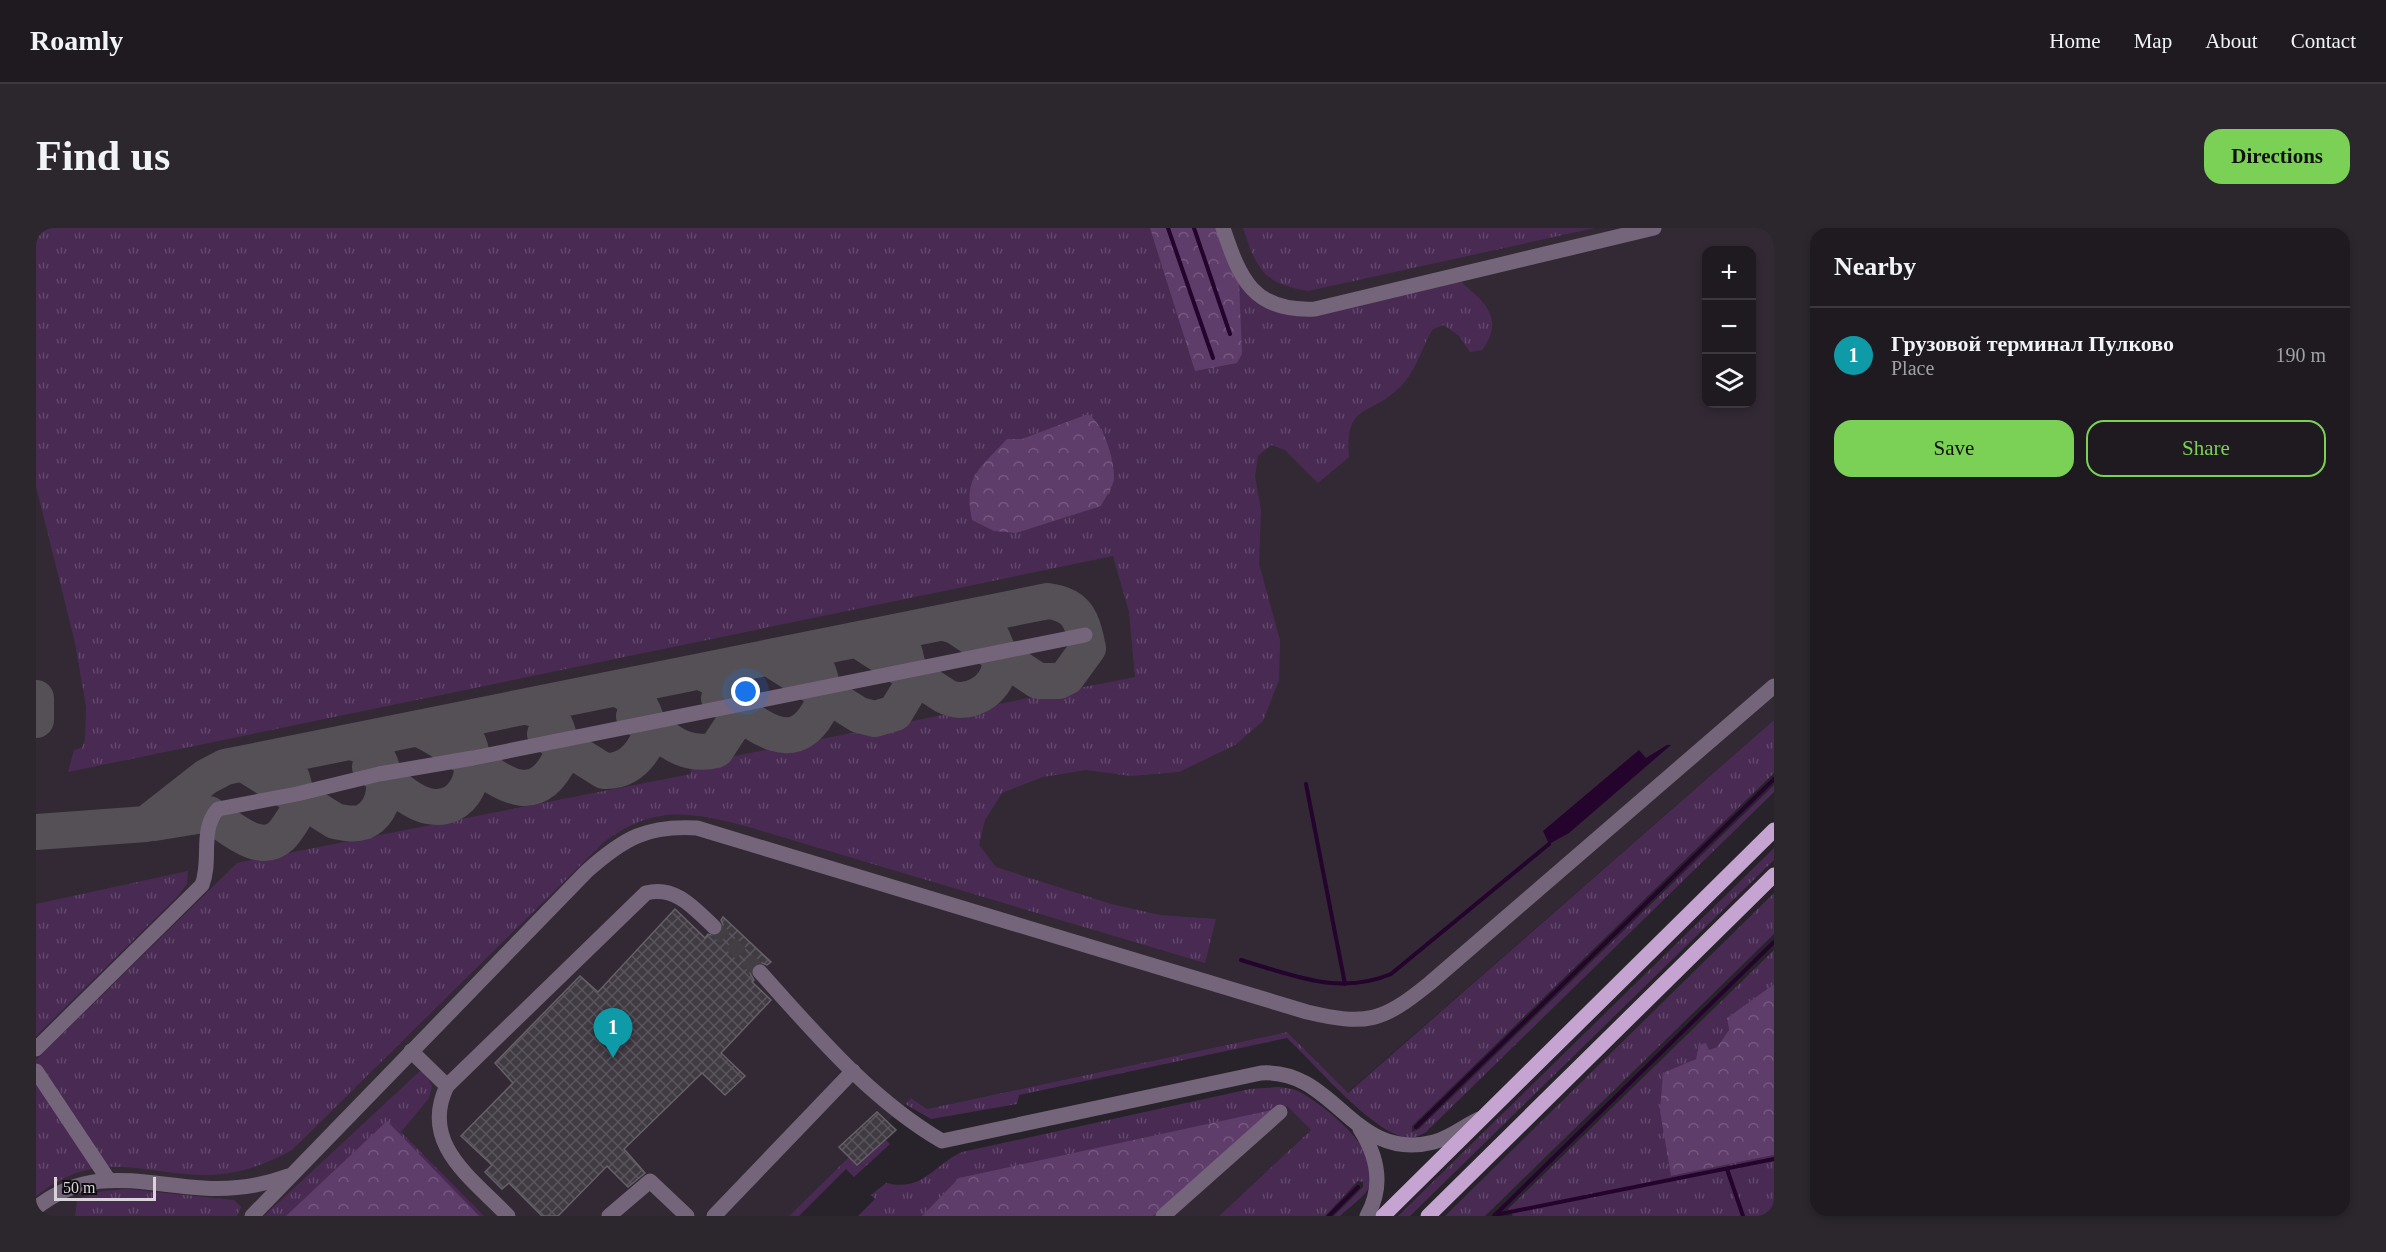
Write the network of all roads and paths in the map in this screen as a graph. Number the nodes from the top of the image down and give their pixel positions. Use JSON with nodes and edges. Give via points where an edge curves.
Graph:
{"nodes":[{"id":1,"x":1223,"y":228,"type":"edge"},
{"id":2,"x":1654,"y":228,"type":"edge"},
{"id":3,"x":1085,"y":635,"type":"dead end"},
{"id":4,"x":1774,"y":686,"type":"edge"},
{"id":5,"x":1774,"y":830,"type":"edge"},
{"id":6,"x":1774,"y":875,"type":"edge"},
{"id":7,"x":714,"y":927,"type":"tunnel mouth"},
{"id":8,"x":760,"y":972,"type":"tunnel mouth"},
{"id":9,"x":36,"y":1048,"type":"edge"},
{"id":10,"x":411,"y":1051,"type":"junction"},
{"id":11,"x":36,"y":1071,"type":"edge"},
{"id":12,"x":853,"y":1071,"type":"junction"},
{"id":13,"x":447,"y":1086,"type":"junction"},
{"id":14,"x":1280,"y":1112,"type":"dead end"},
{"id":15,"x":1479,"y":1119,"type":"junction"},
{"id":16,"x":1359,"y":1127,"type":"junction"},
{"id":17,"x":294,"y":1174,"type":"junction"},
{"id":18,"x":108,"y":1179,"type":"junction"},
{"id":19,"x":36,"y":1208,"type":"edge"},
{"id":20,"x":252,"y":1216,"type":"edge"},
{"id":21,"x":508,"y":1216,"type":"edge"},
{"id":22,"x":609,"y":1216,"type":"edge"},
{"id":23,"x":687,"y":1216,"type":"edge"},
{"id":24,"x":714,"y":1216,"type":"edge"},
{"id":25,"x":1163,"y":1216,"type":"edge"},
{"id":26,"x":1367,"y":1216,"type":"edge"},
{"id":27,"x":1383,"y":1216,"type":"edge"},
{"id":28,"x":1428,"y":1216,"type":"edge"}],
"edges":[{"from":1,"to":2,"type":"street","via":[[1240,275],[1253,290],[1296,310],[1315,309]]},
{"from":3,"to":9,"type":"street","via":[[218,809],[207,827],[207,873],[202,885]]},
{"from":4,"to":10,"type":"street","via":[[1411,999],[1370,1020],[1346,1021],[1307,1012],[697,828],[672,827],[630,838],[606,854]]},
{"from":5,"to":15,"type":"main road"},
{"from":6,"to":28,"type":"main road"},
{"from":7,"to":13,"type":"street","via":[[675,893],[659,889],[646,893]]},
{"from":8,"to":12,"type":"street"},
{"from":10,"to":13,"type":"street"},
{"from":10,"to":17,"type":"street"},
{"from":11,"to":18,"type":"street"},
{"from":12,"to":16,"type":"street","via":[[914,1124],[942,1141],[1277,1072],[1320,1090]]},
{"from":12,"to":24,"type":"street"},
{"from":13,"to":21,"type":"street","via":[[438,1112],[439,1135],[450,1155]]},
{"from":14,"to":25,"type":"street"},
{"from":15,"to":16,"type":"street","via":[[1446,1138],[1418,1144],[1387,1141]]},
{"from":15,"to":27,"type":"main road"},
{"from":16,"to":26,"type":"street","via":[[1372,1148],[1378,1172],[1375,1200]]},
{"from":17,"to":18,"type":"street","via":[[244,1188]]},
{"from":17,"to":20,"type":"street"},
{"from":18,"to":19,"type":"street","via":[[67,1188]]},
{"from":22,"to":23,"type":"street","via":[[650,1180]]}]}
